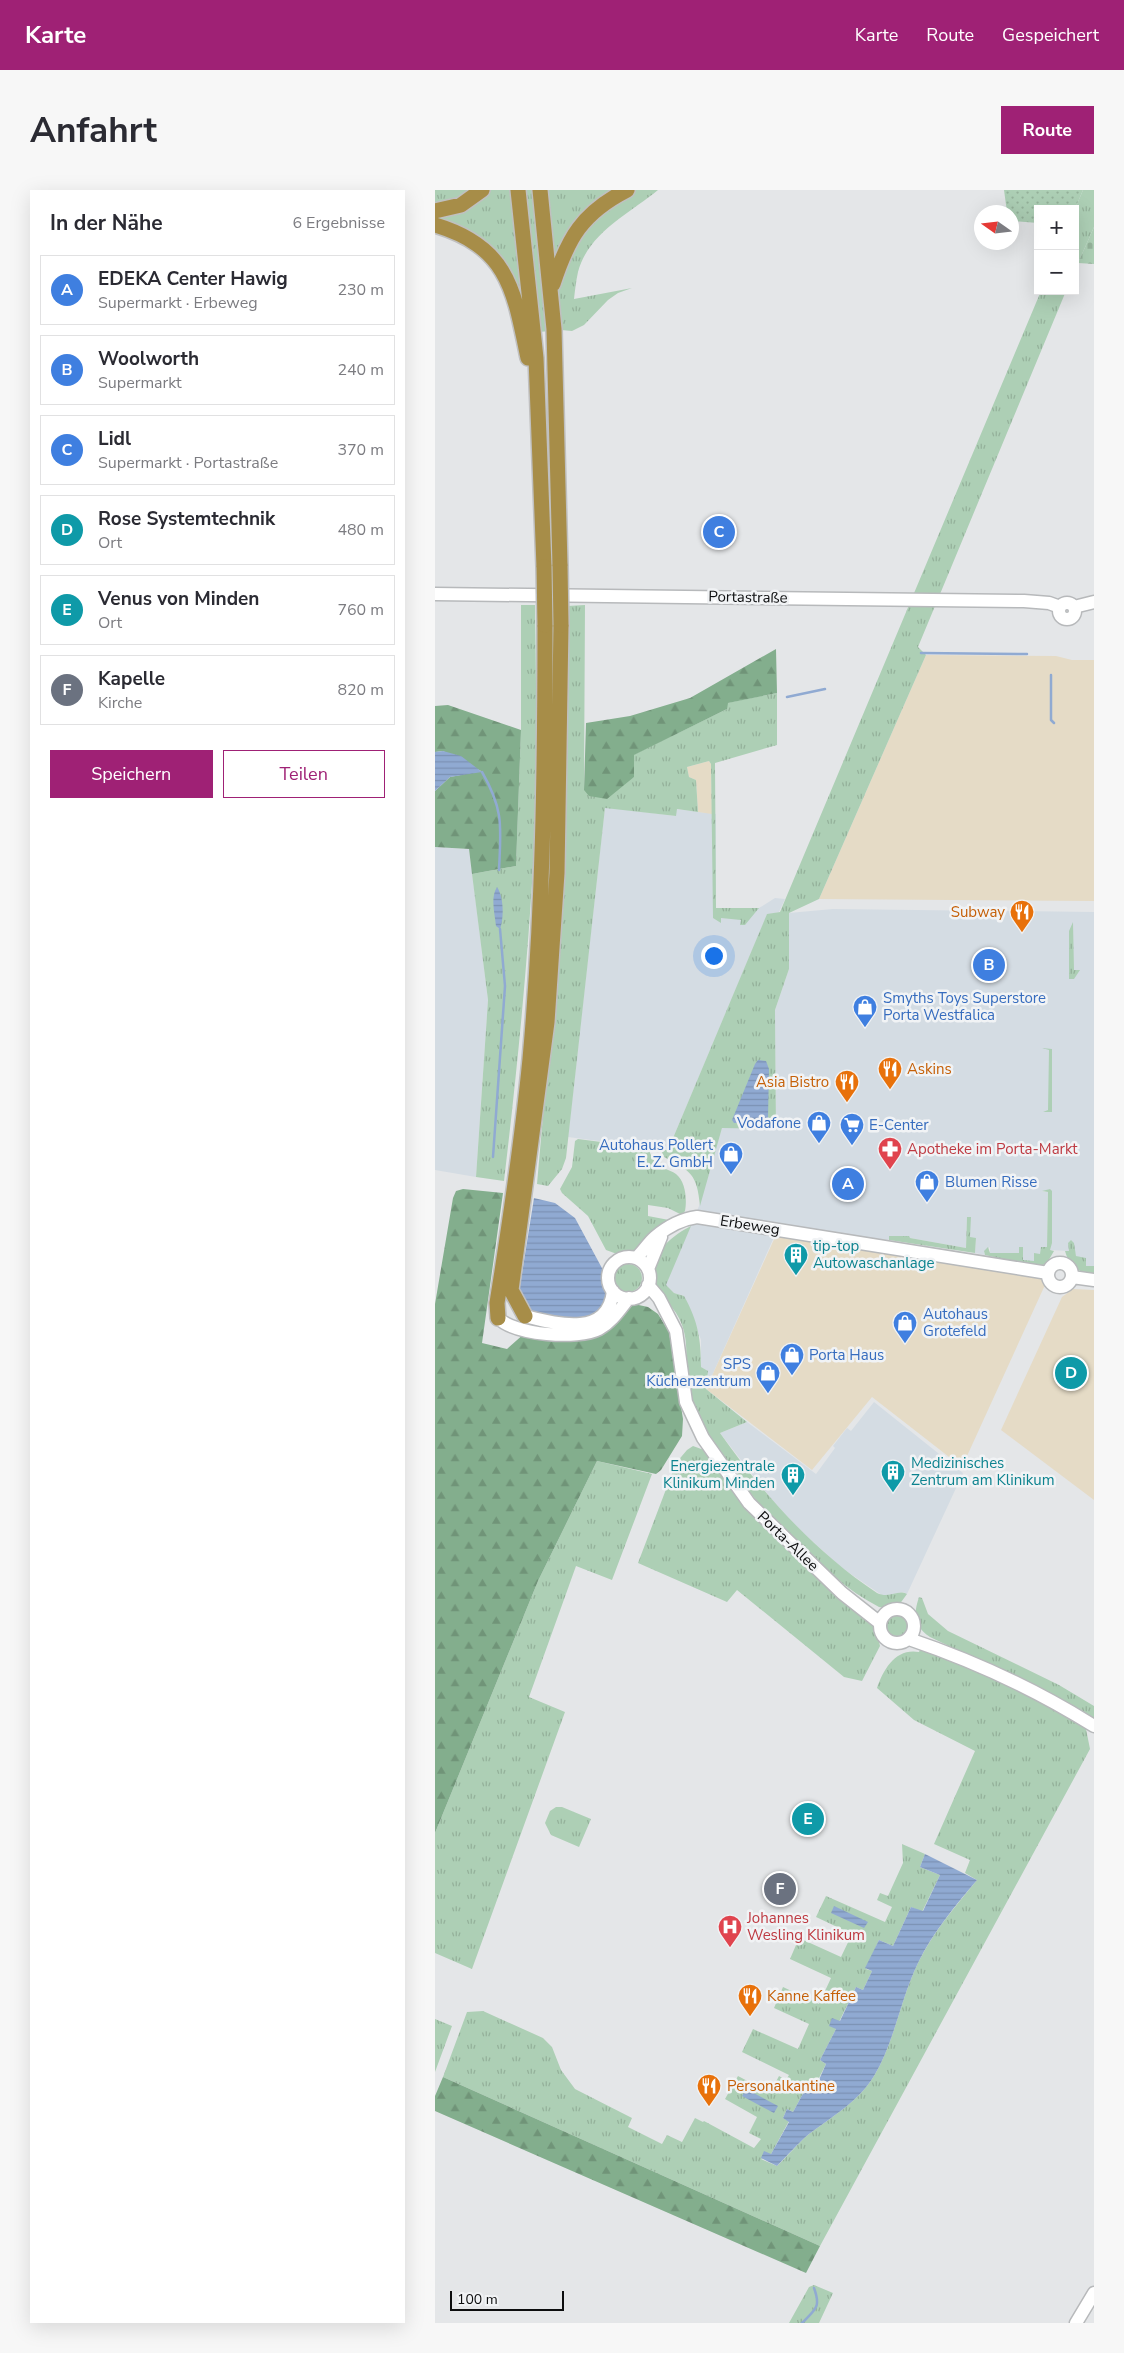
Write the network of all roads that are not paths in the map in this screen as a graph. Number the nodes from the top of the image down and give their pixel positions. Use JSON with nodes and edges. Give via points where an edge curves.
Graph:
{"nodes":[{"id":1,"x":482,"y":190,"type":"edge"},
{"id":2,"x":509,"y":190,"type":"edge"},
{"id":3,"x":518,"y":190,"type":"edge"},
{"id":4,"x":531,"y":190,"type":"edge"},
{"id":5,"x":540,"y":190,"type":"edge"},
{"id":6,"x":627,"y":190,"type":"edge"},
{"id":7,"x":435,"y":211,"type":"edge"},
{"id":8,"x":435,"y":225,"type":"edge"},
{"id":9,"x":551,"y":291,"type":"junction"},
{"id":10,"x":536,"y":331,"type":"junction"},
{"id":11,"x":542,"y":356,"type":"junction"},
{"id":12,"x":435,"y":594,"type":"edge"},
{"id":13,"x":1094,"y":602,"type":"edge"},
{"id":14,"x":521,"y":1179,"type":"junction"},
{"id":15,"x":519,"y":1200,"type":"junction"},
{"id":16,"x":662,"y":1233,"type":"junction"},
{"id":17,"x":636,"y":1258,"type":"junction"},
{"id":18,"x":647,"y":1269,"type":"junction"},
{"id":19,"x":1094,"y":1280,"type":"edge"},
{"id":20,"x":613,"y":1291,"type":"junction"},
{"id":21,"x":639,"y":1293,"type":"junction"},
{"id":22,"x":525,"y":1316,"type":"joint"},
{"id":23,"x":498,"y":1318,"type":"joint"},
{"id":24,"x":882,"y":1618,"type":"junction"},
{"id":25,"x":911,"y":1634,"type":"junction"},
{"id":26,"x":1094,"y":1726,"type":"edge"},
{"id":27,"x":1094,"y":2293,"type":"edge"},
{"id":28,"x":1076,"y":2323,"type":"edge"}],
"edges":[{"from":1,"to":7,"type":"highway","via":[[461,206]]},
{"from":2,"to":10,"type":"highway"},
{"from":3,"to":10,"type":"highway"},
{"from":4,"to":10,"type":"highway"},
{"from":5,"to":9,"type":"highway"},
{"from":6,"to":9,"type":"highway","via":[[581,225],[569,241]]},
{"from":8,"to":10,"type":"highway","via":[[479,244],[501,266]]},
{"from":9,"to":10,"type":"highway"},
{"from":10,"to":11,"type":"highway"},
{"from":10,"to":11,"type":"highway"},
{"from":11,"to":14,"type":"highway","bridge":true,"via":[[533,436],[541,486],[545,752],[533,1016]]},
{"from":11,"to":14,"type":"highway","bridge":true,"via":[[556,449],[560,566],[557,873],[547,1022]]},
{"from":12,"to":13,"type":"street","name":"Portastraße","via":[[1024,601],[1060,607],[1059,615],[1068,620],[1074,615],[1074,607]]},
{"from":14,"to":15,"type":"highway"},
{"from":15,"to":22,"type":"highway","via":[[511,1290]]},
{"from":15,"to":23,"type":"highway","via":[[497,1303]]},
{"from":16,"to":17,"type":"street","name":"Erbeweg"},
{"from":16,"to":18,"type":"street"},
{"from":16,"to":19,"type":"street","name":"Erbeweg","via":[[684,1219],[697,1217],[1048,1273],[1060,1262],[1068,1265],[1072,1277]]},
{"from":17,"to":18,"type":"street"},
{"from":17,"to":20,"type":"street","via":[[624,1257],[613,1264],[608,1274]]},
{"from":18,"to":21,"type":"street"},
{"from":20,"to":21,"type":"street","via":[[623,1298]]},
{"from":20,"to":22,"type":"street","via":[[612,1302],[604,1315],[595,1321],[564,1324]]},
{"from":21,"to":23,"type":"street","via":[[611,1321],[587,1333],[571,1335],[513,1328]]},
{"from":21,"to":24,"type":"street","name":"Porta-Allee","via":[[667,1312],[676,1331],[686,1402],[703,1438],[749,1503],[828,1580]]},
{"from":24,"to":25,"type":"street","via":[[893,1609],[907,1612],[913,1619]]},
{"from":24,"to":25,"type":"street","via":[[880,1632],[888,1642],[899,1644]]},
{"from":25,"to":26,"type":"street","via":[[1052,1700]]},
{"from":27,"to":28,"type":"street"}]}
